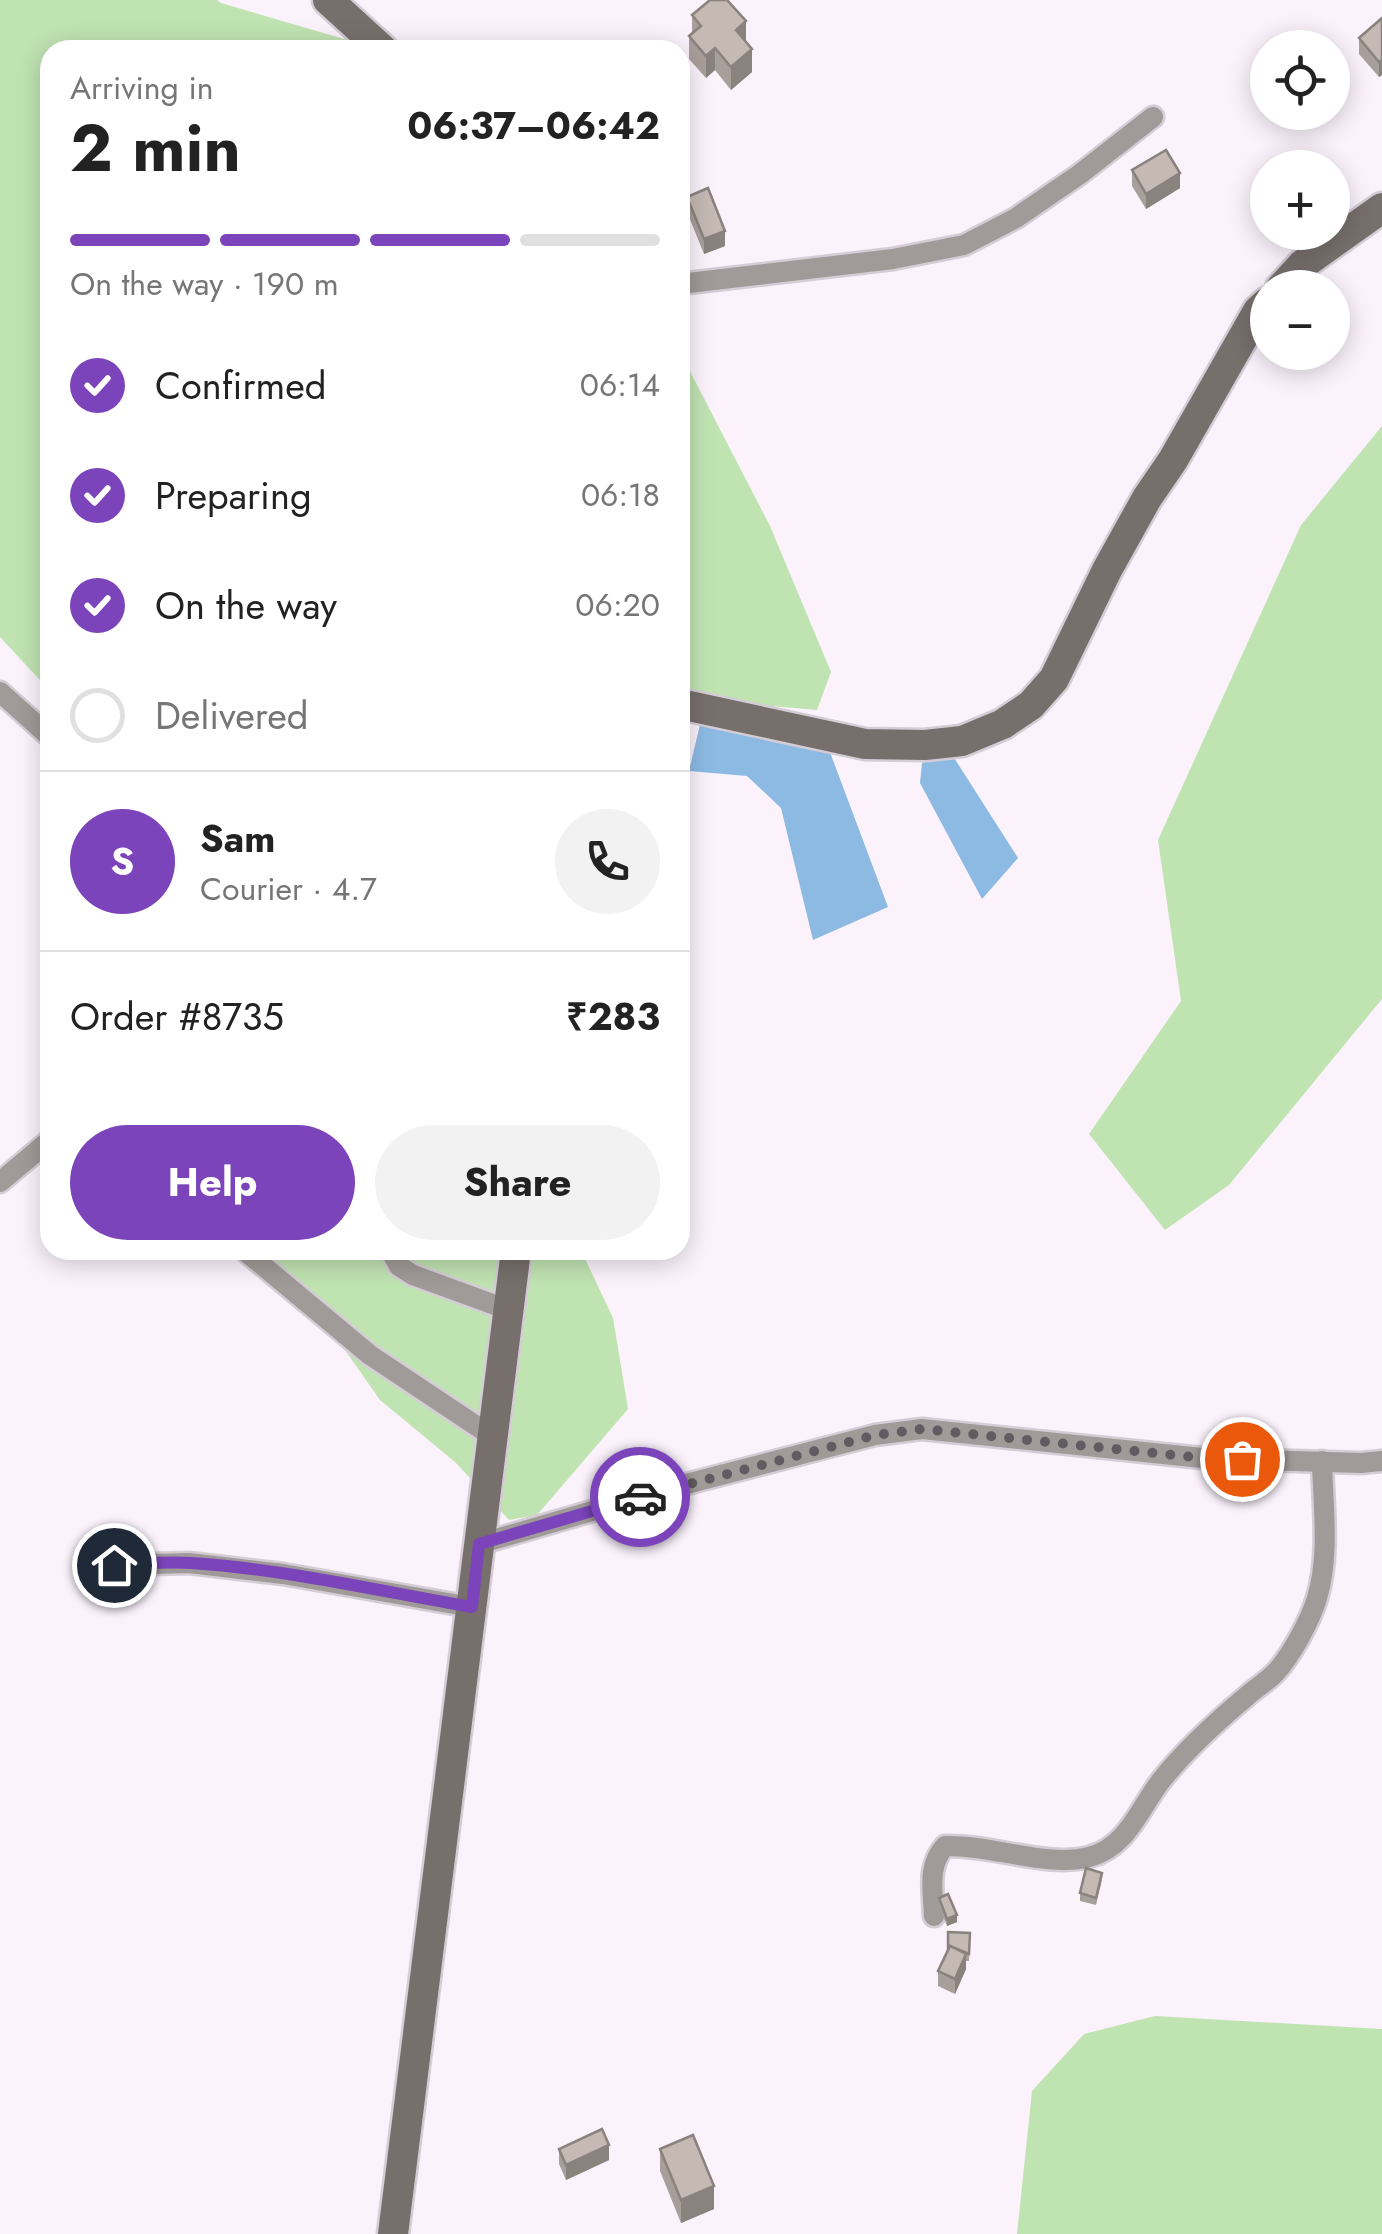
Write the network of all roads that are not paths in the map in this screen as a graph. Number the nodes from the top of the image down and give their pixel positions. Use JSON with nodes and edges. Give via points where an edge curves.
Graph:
{"nodes":[{"id":1,"x":328,"y":0,"type":"edge"},
{"id":2,"x":373,"y":40,"type":"edge"},
{"id":3,"x":1154,"y":117,"type":"dead end"},
{"id":4,"x":1382,"y":208,"type":"edge"},
{"id":5,"x":1297,"y":270,"type":"edge"},
{"id":6,"x":690,"y":283,"type":"edge"},
{"id":7,"x":1250,"y":326,"type":"edge"},
{"id":8,"x":0,"y":692,"type":"edge"},
{"id":9,"x":690,"y":706,"type":"edge"},
{"id":10,"x":40,"y":728,"type":"edge"},
{"id":11,"x":40,"y":1148,"type":"edge"},
{"id":12,"x":0,"y":1182,"type":"edge"},
{"id":13,"x":256,"y":1260,"type":"edge"},
{"id":14,"x":396,"y":1260,"type":"edge"},
{"id":15,"x":515,"y":1260,"type":"edge"},
{"id":16,"x":509,"y":1310,"type":"junction"},
{"id":17,"x":493,"y":1437,"type":"junction"},
{"id":18,"x":1382,"y":1461,"type":"edge"},
{"id":19,"x":1322,"y":1462,"type":"junction"},
{"id":20,"x":479,"y":1544,"type":"junction"},
{"id":21,"x":114,"y":1565,"type":"dead end"},
{"id":22,"x":472,"y":1607,"type":"junction"},
{"id":23,"x":934,"y":1916,"type":"dead end"},
{"id":24,"x":393,"y":2234,"type":"edge"}],
"edges":[{"from":1,"to":2,"type":"street"},
{"from":3,"to":6,"type":"street","via":[[1016,218],[964,245]]},
{"from":4,"to":5,"type":"street"},
{"from":7,"to":9,"type":"street","via":[[1107,570],[1054,679],[1032,705],[962,740],[925,744],[865,744]]},
{"from":8,"to":10,"type":"street"},
{"from":11,"to":12,"type":"street"},
{"from":13,"to":17,"type":"street","via":[[370,1355]]},
{"from":14,"to":16,"type":"street","via":[[413,1274]]},
{"from":15,"to":16,"type":"street"},
{"from":16,"to":17,"type":"street"},
{"from":17,"to":20,"type":"street"},
{"from":18,"to":19,"type":"street"},
{"from":19,"to":20,"type":"street","via":[[1202,1458],[922,1429],[798,1454]]},
{"from":19,"to":23,"type":"street","via":[[1319,1591],[1278,1670],[1186,1752],[1109,1849],[1077,1860],[944,1846],[932,1871]]},
{"from":20,"to":22,"type":"street"},
{"from":21,"to":22,"type":"street","via":[[208,1565]]},
{"from":22,"to":24,"type":"street"}]}
